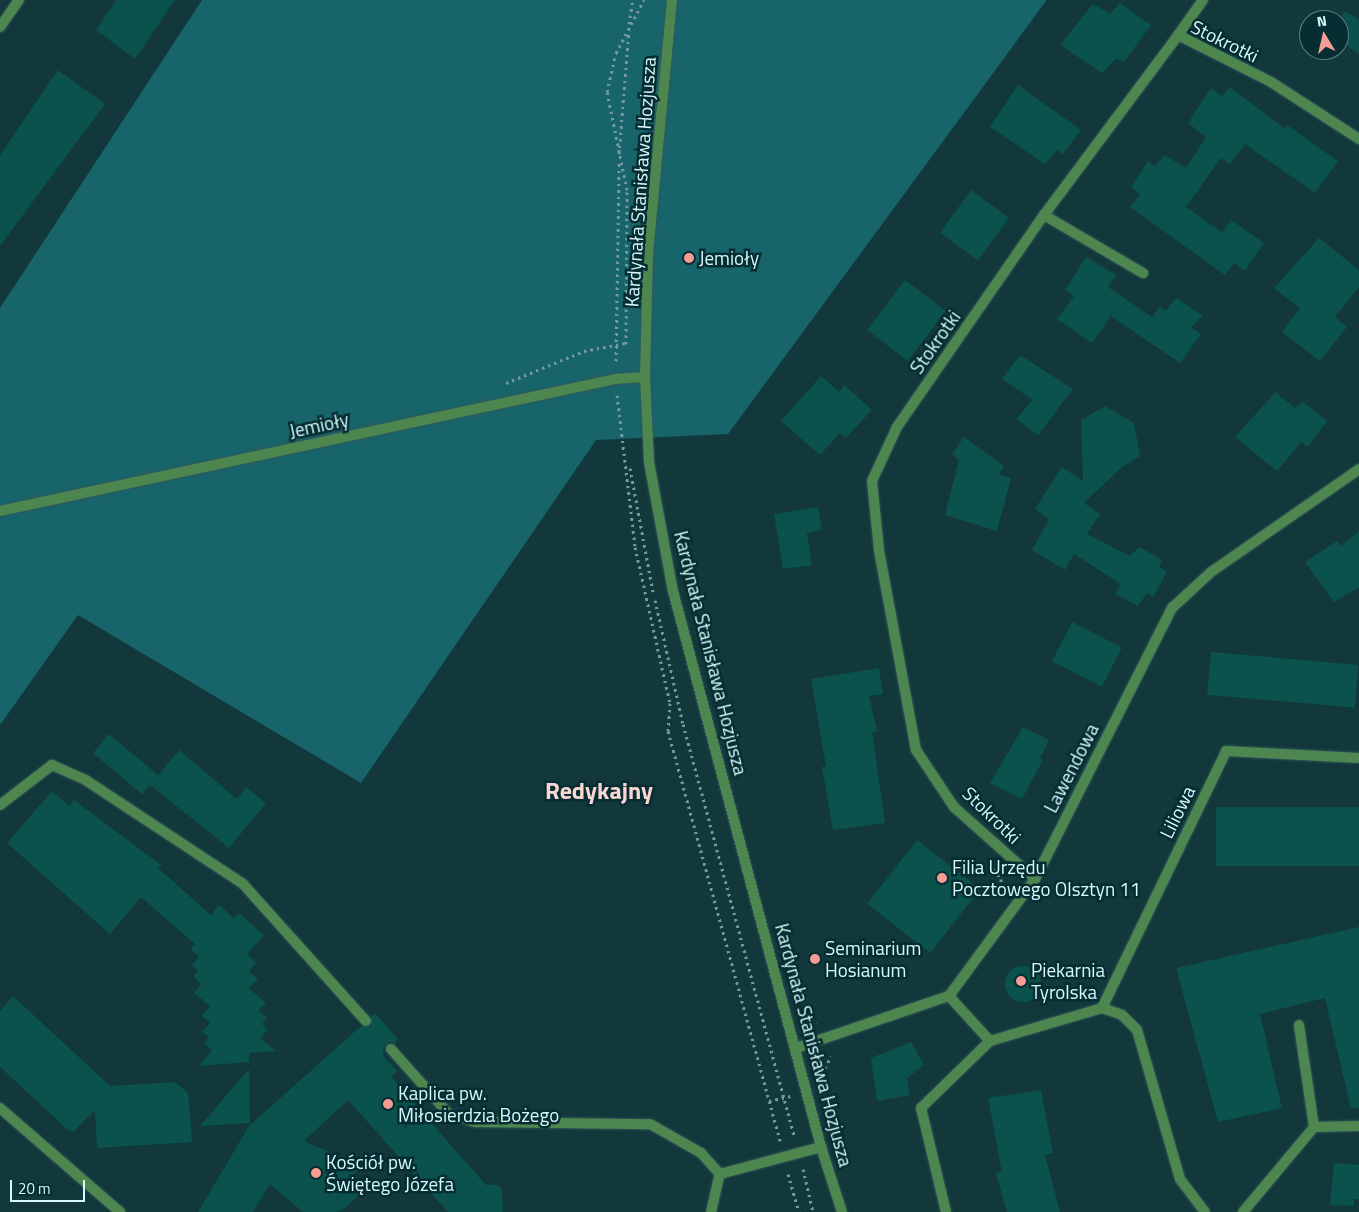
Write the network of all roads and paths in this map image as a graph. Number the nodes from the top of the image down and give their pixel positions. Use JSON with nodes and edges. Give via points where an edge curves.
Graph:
{"nodes":[{"id":1,"x":18,"y":0,"type":"edge"},
{"id":2,"x":672,"y":0,"type":"edge"},
{"id":3,"x":1203,"y":0,"type":"edge"},
{"id":4,"x":0,"y":27,"type":"edge"},
{"id":5,"x":1178,"y":35,"type":"junction"},
{"id":6,"x":1359,"y":139,"type":"edge"},
{"id":7,"x":1044,"y":215,"type":"junction"},
{"id":8,"x":1143,"y":273,"type":"dead end"},
{"id":9,"x":626,"y":343,"type":"dead end"},
{"id":10,"x":646,"y":377,"type":"junction"},
{"id":11,"x":496,"y":385,"type":"dead end"},
{"id":12,"x":1359,"y":469,"type":"edge"},
{"id":13,"x":0,"y":510,"type":"edge"},
{"id":14,"x":1359,"y":758,"type":"edge"},
{"id":15,"x":0,"y":805,"type":"edge"},
{"id":16,"x":993,"y":866,"type":"dead end"},
{"id":17,"x":1035,"y":879,"type":"junction"},
{"id":18,"x":1001,"y":900,"type":"dead end"},
{"id":19,"x":790,"y":951,"type":"dead end"},
{"id":20,"x":794,"y":970,"type":"dead end"},
{"id":21,"x":949,"y":996,"type":"junction"},
{"id":22,"x":804,"y":1008,"type":"dead end"},
{"id":23,"x":1102,"y":1008,"type":"junction"},
{"id":24,"x":366,"y":1021,"type":"dead end"},
{"id":25,"x":1299,"y":1025,"type":"dead end"},
{"id":26,"x":825,"y":1038,"type":"junction"},
{"id":27,"x":990,"y":1041,"type":"junction"},
{"id":28,"x":796,"y":1048,"type":"junction"},
{"id":29,"x":391,"y":1049,"type":"dead end"},
{"id":30,"x":822,"y":1079,"type":"dead end"},
{"id":31,"x":0,"y":1108,"type":"edge"},
{"id":32,"x":1359,"y":1126,"type":"edge"},
{"id":33,"x":1314,"y":1127,"type":"junction"},
{"id":34,"x":821,"y":1147,"type":"junction"},
{"id":35,"x":720,"y":1174,"type":"junction"},
{"id":36,"x":120,"y":1212,"type":"edge"},
{"id":37,"x":711,"y":1212,"type":"edge"},
{"id":38,"x":842,"y":1212,"type":"edge"},
{"id":39,"x":946,"y":1212,"type":"edge"},
{"id":40,"x":1206,"y":1212,"type":"edge"},
{"id":41,"x":1243,"y":1212,"type":"edge"}],
"edges":[{"from":1,"to":4,"type":"street"},
{"from":2,"to":10,"type":"street","name":"Kardynała Stanisława Hozjusza","via":[[648,254]]},
{"from":3,"to":5,"type":"street"},
{"from":5,"to":6,"type":"street","name":"Stokrotki","via":[[1271,82]]},
{"from":5,"to":7,"type":"street","name":"Stokrotki"},
{"from":7,"to":8,"type":"street"},
{"from":7,"to":17,"type":"street","name":"Stokrotki","via":[[897,427],[872,480],[879,550],[916,750],[954,807]]},
{"from":9,"to":11,"type":"path","via":[[584,351]]},
{"from":10,"to":13,"type":"street","name":"Jemioły","via":[[615,379]]},
{"from":10,"to":28,"type":"street","name":"Kardynała Stanisława Hozjusza","via":[[649,462],[673,591]]},
{"from":12,"to":17,"type":"street","name":"Lawendowa","via":[[1211,572],[1172,608]]},
{"from":14,"to":23,"type":"street","name":"Liliowa","via":[[1226,750]]},
{"from":15,"to":24,"type":"street","via":[[52,765],[84,779],[243,884]]},
{"from":16,"to":18,"type":"path","via":[[1001,879]]},
{"from":17,"to":21,"type":"street","name":"Lawendowa"},
{"from":19,"to":20,"type":"path"},
{"from":21,"to":26,"type":"street"},
{"from":21,"to":27,"type":"street"},
{"from":22,"to":26,"type":"path","via":[[806,1017],[822,1024]]},
{"from":23,"to":27,"type":"street"},
{"from":23,"to":40,"type":"street","via":[[1122,1015],[1137,1030],[1180,1178]]},
{"from":25,"to":33,"type":"street"},
{"from":26,"to":28,"type":"street"},
{"from":26,"to":30,"type":"path","via":[[831,1056],[821,1070]]},
{"from":27,"to":39,"type":"street","via":[[921,1108]]},
{"from":28,"to":34,"type":"street","name":"Kardynała Stanisława Hozjusza"},
{"from":29,"to":35,"type":"street","via":[[448,1114],[476,1122],[650,1124],[701,1153]]},
{"from":31,"to":36,"type":"street"},
{"from":32,"to":33,"type":"street"},
{"from":33,"to":41,"type":"street"},
{"from":34,"to":35,"type":"street"},
{"from":34,"to":38,"type":"street","name":"Kardynała Stanisława Hozjusza"},
{"from":35,"to":37,"type":"street"}]}
